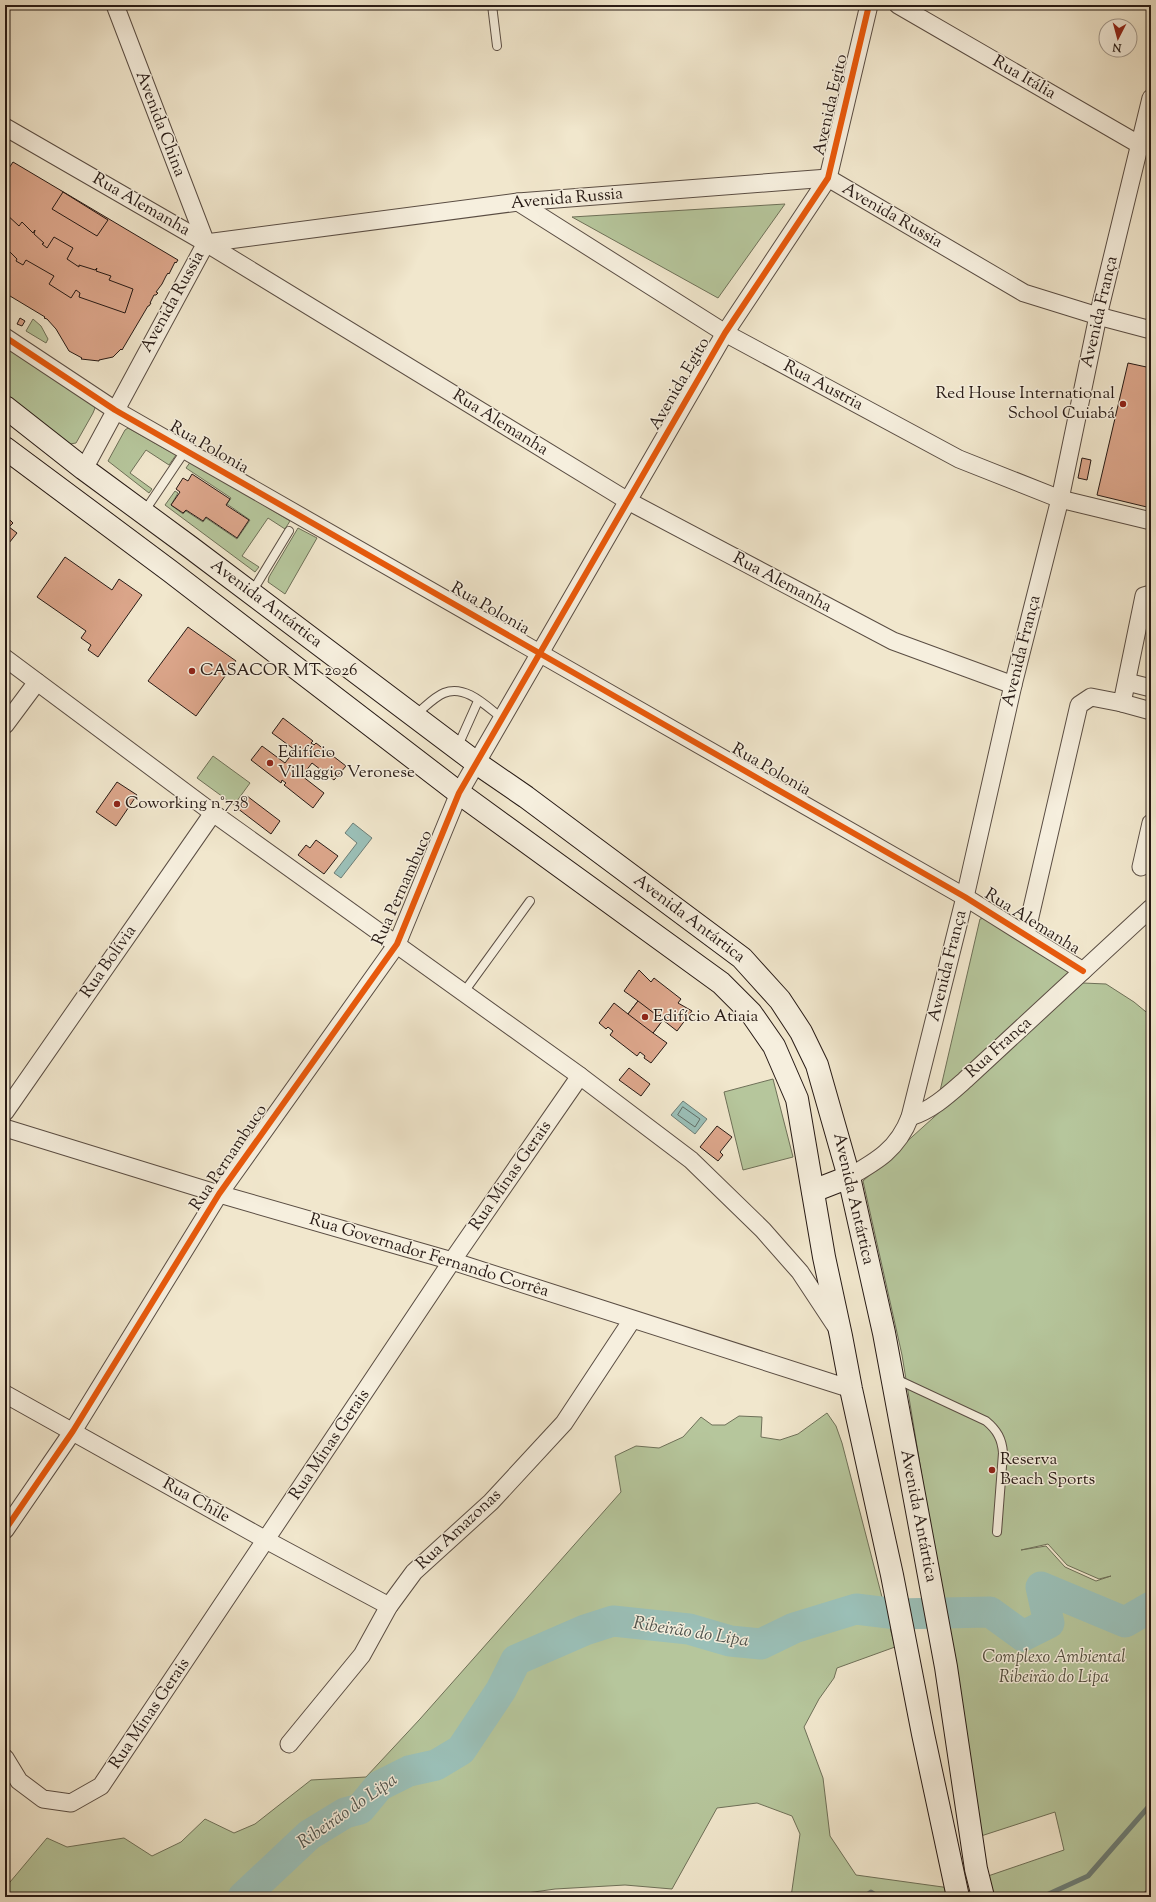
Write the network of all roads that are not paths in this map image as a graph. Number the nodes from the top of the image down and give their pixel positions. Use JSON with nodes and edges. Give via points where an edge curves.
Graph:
{"nodes":[{"id":1,"x":114,"y":5,"type":"edge"},
{"id":2,"x":492,"y":5,"type":"edge"},
{"id":3,"x":869,"y":5,"type":"edge"},
{"id":4,"x":898,"y":5,"type":"edge"},
{"id":5,"x":497,"y":46,"type":"dead end"},
{"id":6,"x":1151,"y":98,"type":"edge"},
{"id":7,"x":5,"y":128,"type":"edge"},
{"id":8,"x":1146,"y":146,"type":"edge"},
{"id":9,"x":828,"y":178,"type":"junction"},
{"id":10,"x":518,"y":202,"type":"junction"},
{"id":11,"x":206,"y":243,"type":"junction"},
{"id":12,"x":1098,"y":316,"type":"junction"},
{"id":13,"x":1151,"y":330,"type":"edge"},
{"id":14,"x":725,"y":333,"type":"junction"},
{"id":15,"x":5,"y":337,"type":"edge"},
{"id":16,"x":5,"y":407,"type":"edge"},
{"id":17,"x":115,"y":410,"type":"junction"},
{"id":18,"x":5,"y":448,"type":"edge"},
{"id":19,"x":185,"y":451,"type":"junction"},
{"id":20,"x":84,"y":469,"type":"junction"},
{"id":21,"x":1060,"y":499,"type":"junction"},
{"id":22,"x":628,"y":501,"type":"junction"},
{"id":23,"x":144,"y":512,"type":"junction"},
{"id":24,"x":1151,"y":521,"type":"edge"},
{"id":25,"x":289,"y":531,"type":"dead end"},
{"id":26,"x":190,"y":547,"type":"junction"},
{"id":27,"x":170,"y":571,"type":"junction"},
{"id":28,"x":252,"y":593,"type":"junction"},
{"id":29,"x":1151,"y":594,"type":"edge"},
{"id":30,"x":540,"y":654,"type":"junction"},
{"id":31,"x":5,"y":658,"type":"edge"},
{"id":32,"x":37,"y":682,"type":"junction"},
{"id":33,"x":1127,"y":682,"type":"junction"},
{"id":34,"x":1012,"y":685,"type":"junction"},
{"id":35,"x":1151,"y":688,"type":"edge"},
{"id":36,"x":478,"y":701,"type":"junction"},
{"id":37,"x":1122,"y":703,"type":"junction"},
{"id":38,"x":1151,"y":711,"type":"edge"},
{"id":39,"x":414,"y":716,"type":"junction"},
{"id":40,"x":503,"y":719,"type":"junction"},
{"id":41,"x":5,"y":725,"type":"edge"},
{"id":42,"x":457,"y":748,"type":"junction"},
{"id":43,"x":478,"y":764,"type":"junction"},
{"id":44,"x":459,"y":793,"type":"junction"},
{"id":45,"x":214,"y":813,"type":"junction"},
{"id":46,"x":1151,"y":823,"type":"edge"},
{"id":47,"x":1141,"y":867,"type":"dead end"},
{"id":48,"x":965,"y":897,"type":"junction"},
{"id":49,"x":530,"y":901,"type":"dead end"},
{"id":50,"x":1151,"y":908,"type":"edge"},
{"id":51,"x":1026,"y":934,"type":"junction"},
{"id":52,"x":397,"y":944,"type":"junction"},
{"id":53,"x":1083,"y":971,"type":"junction"},
{"id":54,"x":464,"y":992,"type":"junction"},
{"id":55,"x":580,"y":1076,"type":"junction"},
{"id":56,"x":5,"y":1112,"type":"edge"},
{"id":57,"x":910,"y":1117,"type":"junction"},
{"id":58,"x":5,"y":1128,"type":"edge"},
{"id":59,"x":849,"y":1177,"type":"junction"},
{"id":60,"x":813,"y":1192,"type":"junction"},
{"id":61,"x":219,"y":1194,"type":"junction"},
{"id":62,"x":452,"y":1261,"type":"junction"},
{"id":63,"x":632,"y":1320,"type":"junction"},
{"id":64,"x":841,"y":1336,"type":"junction"},
{"id":65,"x":892,"y":1377,"type":"junction"},
{"id":66,"x":851,"y":1389,"type":"junction"},
{"id":67,"x":5,"y":1394,"type":"edge"},
{"id":68,"x":73,"y":1431,"type":"junction"},
{"id":69,"x":5,"y":1530,"type":"edge"},
{"id":70,"x":997,"y":1532,"type":"dead end"},
{"id":71,"x":266,"y":1540,"type":"junction"},
{"id":72,"x":389,"y":1606,"type":"junction"},
{"id":73,"x":289,"y":1744,"type":"dead end"},
{"id":74,"x":5,"y":1758,"type":"edge"},
{"id":75,"x":1151,"y":1893,"type":"edge"},
{"id":76,"x":958,"y":1897,"type":"edge"},
{"id":77,"x":983,"y":1897,"type":"edge"},
{"id":78,"x":1146,"y":1897,"type":"edge"}],
"edges":[{"from":1,"to":11,"type":"street","name":"Avenida China"},
{"from":2,"to":5,"type":"lane"},
{"from":3,"to":9,"type":"street","name":"Avenida Egito"},
{"from":4,"to":8,"type":"street","name":"Rua Itália"},
{"from":6,"to":8,"type":"street","name":"Avenida França"},
{"from":7,"to":11,"type":"street","name":"Rua Alemanha"},
{"from":8,"to":12,"type":"street","name":"Avenida França"},
{"from":9,"to":10,"type":"street","name":"Avenida Russia"},
{"from":9,"to":12,"type":"street","name":"Avenida Russia","via":[[1024,293]]},
{"from":9,"to":14,"type":"street","name":"Avenida Egito"},
{"from":10,"to":11,"type":"street","name":"Avenida Russia"},
{"from":10,"to":14,"type":"street","name":"Rua Austria"},
{"from":11,"to":17,"type":"street","name":"Avenida Russia"},
{"from":11,"to":22,"type":"street","name":"Rua Alemanha"},
{"from":12,"to":13,"type":"street","name":"Avenida Russia"},
{"from":12,"to":21,"type":"street","name":"Avenida França"},
{"from":14,"to":21,"type":"street","name":"Rua Austria","via":[[959,459]]},
{"from":14,"to":22,"type":"street","name":"Avenida Egito"},
{"from":15,"to":17,"type":"street","name":"Rua Polonia"},
{"from":16,"to":20,"type":"main road","name":"Avenida Antártica"},
{"from":17,"to":19,"type":"street","name":"Rua Polonia"},
{"from":17,"to":20,"type":"street","name":"Avenida Russia"},
{"from":18,"to":27,"type":"main road","name":"Avenida Antártica"},
{"from":19,"to":23,"type":"lane"},
{"from":19,"to":30,"type":"street","name":"Rua Polonia"},
{"from":20,"to":23,"type":"main road","name":"Avenida Antártica"},
{"from":21,"to":24,"type":"street","name":"Rua Austria"},
{"from":21,"to":34,"type":"street","name":"Avenida França"},
{"from":22,"to":30,"type":"street","name":"Avenida Egito"},
{"from":22,"to":34,"type":"street","name":"Rua Alemanha","via":[[893,642]]},
{"from":23,"to":26,"type":"main road","name":"Avenida Antártica"},
{"from":25,"to":28,"type":"lane"},
{"from":26,"to":27,"type":"main road"},
{"from":26,"to":28,"type":"main road","name":"Avenida Antártica"},
{"from":27,"to":44,"type":"main road","name":"Avenida Antártica"},
{"from":28,"to":39,"type":"main road","name":"Avenida Antártica"},
{"from":29,"to":33,"type":"street","via":[[1144,596]]},
{"from":30,"to":40,"type":"street","name":"Avenida Egito"},
{"from":30,"to":48,"type":"street","name":"Rua Polonia"},
{"from":31,"to":32,"type":"street"},
{"from":32,"to":41,"type":"street"},
{"from":32,"to":45,"type":"street"},
{"from":33,"to":35,"type":"street"},
{"from":33,"to":37,"type":"street"},
{"from":34,"to":48,"type":"street","name":"Avenida França"},
{"from":36,"to":39,"type":"lane","via":[[466,692],[453,690],[443,693]]},
{"from":36,"to":40,"type":"lane"},
{"from":36,"to":42,"type":"lane"},
{"from":37,"to":38,"type":"street","name":"Rua Alemanha"},
{"from":37,"to":51,"type":"street","name":"Rua Alemanha","via":[[1091,697],[1079,705]]},
{"from":39,"to":42,"type":"main road","name":"Avenida Antártica"},
{"from":40,"to":43,"type":"street","name":"Avenida Egito"},
{"from":42,"to":43,"type":"main road","name":"Avenida Antártica"},
{"from":43,"to":44,"type":"street","name":"Rua Pernambuco"},
{"from":43,"to":59,"type":"main road","name":"Avenida Antártica","via":[[742,958],[780,1000],[801,1032],[817,1065]]},
{"from":44,"to":52,"type":"street","name":"Rua Pernambuco"},
{"from":44,"to":60,"type":"main road","name":"Avenida Antártica","via":[[722,983],[751,1013],[774,1046],[797,1099]]},
{"from":45,"to":52,"type":"street"},
{"from":45,"to":56,"type":"street","name":"Rua Bolívia"},
{"from":46,"to":47,"type":"street"},
{"from":48,"to":51,"type":"street","name":"Rua Alemanha"},
{"from":48,"to":57,"type":"street","name":"Avenida França"},
{"from":49,"to":54,"type":"lane"},
{"from":50,"to":53,"type":"street","name":"Rua França"},
{"from":51,"to":53,"type":"street","name":"Rua Alemanha"},
{"from":52,"to":54,"type":"street"},
{"from":52,"to":61,"type":"street","name":"Rua Pernambuco"},
{"from":53,"to":57,"type":"street","name":"Rua França","via":[[938,1103]]},
{"from":54,"to":55,"type":"street"},
{"from":55,"to":62,"type":"street","name":"Rua Minas Gerais"},
{"from":55,"to":64,"type":"street","via":[[691,1160],[729,1195],[800,1272]]},
{"from":57,"to":59,"type":"street","name":"Avenida França","via":[[901,1138],[893,1148]]},
{"from":58,"to":61,"type":"street","name":"Rua Governador Fernando Corrêa"},
{"from":59,"to":60,"type":"main road"},
{"from":59,"to":65,"type":"main road","name":"Avenida Antártica"},
{"from":60,"to":64,"type":"main road","name":"Avenida Antártica"},
{"from":61,"to":62,"type":"street","name":"Rua Governador Fernando Corrêa"},
{"from":61,"to":68,"type":"street","name":"Rua Pernambuco"},
{"from":62,"to":63,"type":"street","name":"Rua Governador Fernando Corrêa"},
{"from":62,"to":71,"type":"street","name":"Rua Minas Gerais"},
{"from":63,"to":66,"type":"street","name":"Rua Governador Fernando Corrêa"},
{"from":63,"to":72,"type":"street","name":"Rua Amazonas","via":[[564,1423],[491,1502],[414,1572]]},
{"from":64,"to":66,"type":"main road","name":"Avenida Antártica"},
{"from":65,"to":70,"type":"lane","via":[[986,1421],[996,1429],[1002,1441],[1003,1453]]},
{"from":65,"to":77,"type":"main road","name":"Avenida Antártica","via":[[946,1667],[976,1869]]},
{"from":66,"to":76,"type":"main road","name":"Avenida Antártica"},
{"from":67,"to":68,"type":"street","name":"Rua Chile"},
{"from":68,"to":69,"type":"street","name":"Rua Pernambuco"},
{"from":68,"to":71,"type":"street","name":"Rua Chile"},
{"from":71,"to":72,"type":"street","name":"Rua Chile"},
{"from":71,"to":74,"type":"street","name":"Rua Minas Gerais","via":[[101,1786],[71,1803],[43,1800],[19,1781]]},
{"from":72,"to":73,"type":"street","name":"Rua Amazonas","via":[[362,1655]]},
{"from":75,"to":78,"type":"lane"}]}
